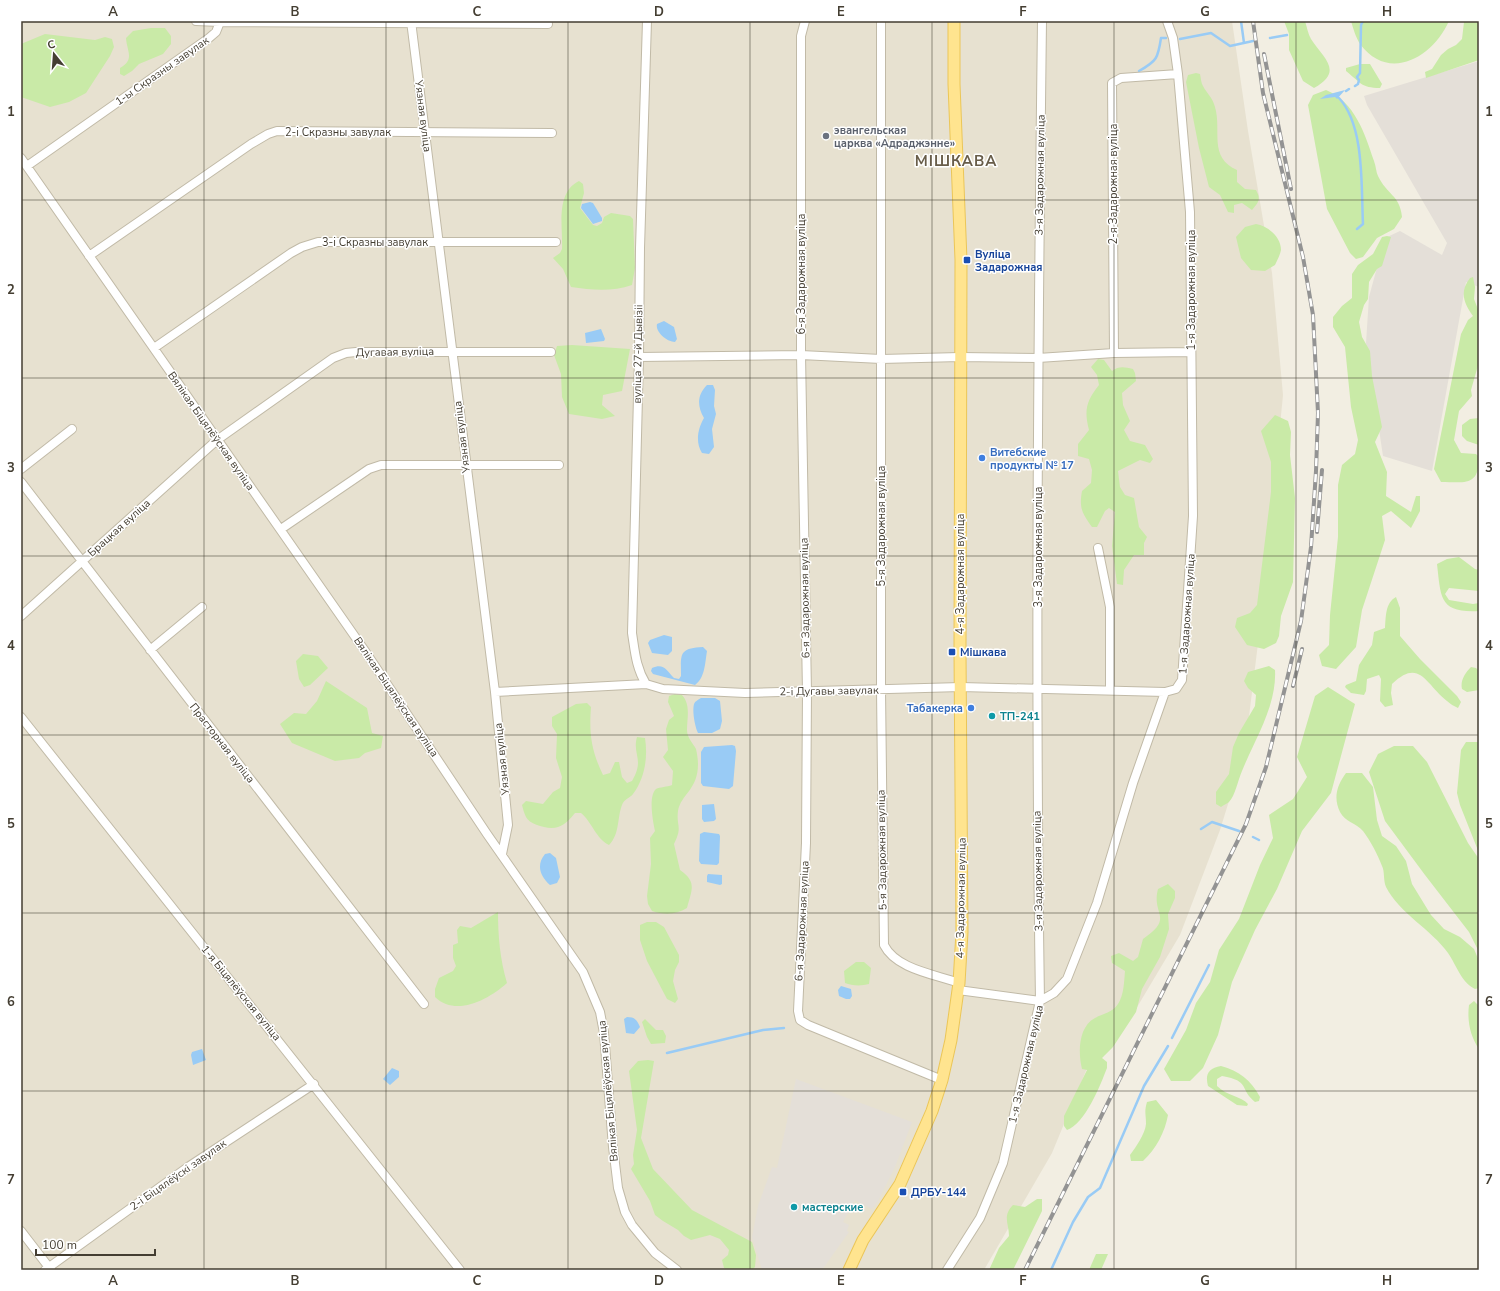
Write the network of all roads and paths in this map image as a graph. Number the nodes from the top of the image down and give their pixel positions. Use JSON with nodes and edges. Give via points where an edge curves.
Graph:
{"nodes":[{"id":1,"x":196,"y":21,"type":"edge"},
{"id":2,"x":647,"y":21,"type":"edge"},
{"id":3,"x":805,"y":21,"type":"edge"},
{"id":4,"x":881,"y":21,"type":"edge"},
{"id":5,"x":954,"y":21,"type":"edge"},
{"id":6,"x":1042,"y":21,"type":"edge"},
{"id":7,"x":1167,"y":21,"type":"edge"},
{"id":8,"x":220,"y":22,"type":"edge"},
{"id":9,"x":411,"y":22,"type":"edge"},
{"id":10,"x":548,"y":24,"type":"dead end"},
{"id":11,"x":1178,"y":74,"type":"junction"},
{"id":12,"x":425,"y":132,"type":"junction"},
{"id":13,"x":552,"y":133,"type":"dead end"},
{"id":14,"x":21,"y":158,"type":"edge"},
{"id":15,"x":27,"y":166,"type":"junction"},
{"id":16,"x":439,"y":242,"type":"junction"},
{"id":17,"x":556,"y":242,"type":"dead end"},
{"id":18,"x":89,"y":256,"type":"junction"},
{"id":19,"x":154,"y":348,"type":"junction"},
{"id":20,"x":453,"y":352,"type":"junction"},
{"id":21,"x":552,"y":352,"type":"dead end"},
{"id":22,"x":1191,"y":352,"type":"junction"},
{"id":23,"x":1114,"y":354,"type":"junction"},
{"id":24,"x":801,"y":355,"type":"junction"},
{"id":25,"x":639,"y":356,"type":"junction"},
{"id":26,"x":960,"y":357,"type":"junction"},
{"id":27,"x":1038,"y":358,"type":"junction"},
{"id":28,"x":881,"y":359,"type":"junction"},
{"id":29,"x":72,"y":429,"type":"dead end"},
{"id":30,"x":217,"y":440,"type":"junction"},
{"id":31,"x":465,"y":465,"type":"junction"},
{"id":32,"x":559,"y":465,"type":"dead end"},
{"id":33,"x":21,"y":469,"type":"edge"},
{"id":34,"x":21,"y":482,"type":"edge"},
{"id":35,"x":281,"y":529,"type":"junction"},
{"id":36,"x":1098,"y":548,"type":"dead end"},
{"id":37,"x":82,"y":562,"type":"junction"},
{"id":38,"x":202,"y":607,"type":"dead end"},
{"id":39,"x":21,"y":616,"type":"edge"},
{"id":40,"x":150,"y":650,"type":"junction"},
{"id":41,"x":646,"y":684,"type":"junction"},
{"id":42,"x":961,"y":687,"type":"junction"},
{"id":43,"x":1039,"y":689,"type":"junction"},
{"id":44,"x":881,"y":690,"type":"junction"},
{"id":45,"x":1110,"y":690,"type":"junction"},
{"id":46,"x":495,"y":692,"type":"junction"},
{"id":47,"x":807,"y":692,"type":"junction"},
{"id":48,"x":1165,"y":692,"type":"junction"},
{"id":49,"x":21,"y":717,"type":"edge"},
{"id":50,"x":508,"y":825,"type":"junction"},
{"id":51,"x":487,"y":834,"type":"junction"},
{"id":52,"x":502,"y":854,"type":"junction"},
{"id":53,"x":958,"y":986,"type":"junction"},
{"id":54,"x":1040,"y":1001,"type":"junction"},
{"id":55,"x":424,"y":1004,"type":"dead end"},
{"id":56,"x":942,"y":1080,"type":"junction"},
{"id":57,"x":314,"y":1084,"type":"junction"},
{"id":58,"x":21,"y":1231,"type":"edge"},
{"id":59,"x":48,"y":1269,"type":"edge"},
{"id":60,"x":460,"y":1270,"type":"edge"},
{"id":61,"x":677,"y":1270,"type":"edge"},
{"id":62,"x":849,"y":1270,"type":"edge"},
{"id":63,"x":946,"y":1270,"type":"edge"}],
"edges":[{"from":1,"to":8,"type":"street"},
{"from":2,"to":25,"type":"street","name":"вуліца 27-й Дывізіі"},
{"from":3,"to":24,"type":"street","name":"6-я Задарожная вуліца","via":[[801,36]]},
{"from":4,"to":28,"type":"street","name":"5-я Задарожная вуліца"},
{"from":5,"to":26,"type":"main road","name":"4-я Задарожная вуліца","via":[[961,260]]},
{"from":6,"to":27,"type":"street","name":"3-я Задарожная вуліца"},
{"from":7,"to":11,"type":"street","name":"1-я Задарожная вуліца","via":[[1173,38]]},
{"from":8,"to":9,"type":"street"},
{"from":8,"to":15,"type":"street","name":"1-ы Скразны завулак","via":[[216,32],[209,38]]},
{"from":9,"to":10,"type":"street"},
{"from":9,"to":12,"type":"street","name":"Уязная вуліца"},
{"from":11,"to":22,"type":"street","name":"1-я Задарожная вуліца","via":[[1190,212]]},
{"from":11,"to":23,"type":"street","name":"2-я Задарожная вуліца","via":[[1121,78],[1112,83]]},
{"from":12,"to":13,"type":"street","name":"2-і Скразны завулак"},
{"from":12,"to":16,"type":"street","name":"Уязная вуліца"},
{"from":12,"to":18,"type":"street","name":"2-і Скразны завулак","via":[[286,131],[268,134]]},
{"from":14,"to":15,"type":"street","name":"Вялікая Біцялёўская вуліца"},
{"from":15,"to":18,"type":"street","name":"Вялікая Біцялёўская вуліца"},
{"from":16,"to":17,"type":"street","name":"3-і Скразны завулак"},
{"from":16,"to":19,"type":"street","name":"3-і Скразны завулак","via":[[318,242],[302,247]]},
{"from":16,"to":20,"type":"street","name":"Уязная вуліца"},
{"from":18,"to":19,"type":"street","name":"Вялікая Біцялёўская вуліца"},
{"from":19,"to":30,"type":"street","name":"Вялікая Біцялёўская вуліца"},
{"from":20,"to":21,"type":"street","name":"Дугавая вуліца"},
{"from":20,"to":30,"type":"street","name":"Дугавая вуліца","via":[[346,353],[333,358]]},
{"from":20,"to":31,"type":"street","name":"Уязная вуліца"},
{"from":22,"to":23,"type":"street"},
{"from":22,"to":48,"type":"street","name":"1-я Задарожная вуліца","via":[[1194,516],[1182,680],[1176,689]]},
{"from":23,"to":27,"type":"street"},
{"from":24,"to":25,"type":"street"},
{"from":24,"to":28,"type":"street"},
{"from":24,"to":47,"type":"street","name":"6-я Задарожная вуліца"},
{"from":25,"to":41,"type":"street","name":"вуліца 27-й Дывізіі","via":[[632,633],[638,666]]},
{"from":26,"to":27,"type":"street"},
{"from":26,"to":28,"type":"street"},
{"from":26,"to":42,"type":"main road","name":"4-я Задарожная вуліца"},
{"from":27,"to":43,"type":"street","name":"3-я Задарожная вуліца"},
{"from":28,"to":44,"type":"street","name":"5-я Задарожная вуліца"},
{"from":29,"to":33,"type":"street"},
{"from":30,"to":35,"type":"street","name":"Вялікая Біцялёўская вуліца"},
{"from":30,"to":37,"type":"street","name":"Брацкая вуліца"},
{"from":31,"to":32,"type":"street"},
{"from":31,"to":35,"type":"street","via":[[381,465],[369,469]]},
{"from":31,"to":46,"type":"street","name":"Уязная вуліца"},
{"from":34,"to":37,"type":"street","name":"Прасторная вуліца"},
{"from":35,"to":51,"type":"street","name":"Вялікая Біцялёўская вуліца"},
{"from":36,"to":45,"type":"street","via":[[1110,607]]},
{"from":37,"to":39,"type":"street","name":"Брацкая вуліца"},
{"from":37,"to":40,"type":"street","name":"Прасторная вуліца"},
{"from":38,"to":40,"type":"street"},
{"from":40,"to":55,"type":"street","name":"Прасторная вуліца"},
{"from":41,"to":46,"type":"street","name":"2-і Дугавы завулак"},
{"from":41,"to":47,"type":"street","name":"2-і Дугавы завулак","via":[[663,689],[738,693]]},
{"from":42,"to":43,"type":"street","name":"2-і Дугавы завулак"},
{"from":42,"to":44,"type":"street","name":"2-і Дугавы завулак"},
{"from":42,"to":53,"type":"main road","name":"4-я Задарожная вуліца","via":[[962,932]]},
{"from":43,"to":45,"type":"street","name":"2-і Дугавы завулак"},
{"from":43,"to":54,"type":"street","name":"3-я Задарожная вуліца","via":[[1037,835]]},
{"from":44,"to":47,"type":"street","name":"2-і Дугавы завулак"},
{"from":44,"to":53,"type":"street","name":"5-я Задарожная вуліца","via":[[884,945],[889,954],[900,963]]},
{"from":45,"to":48,"type":"street","name":"2-і Дугавы завулак"},
{"from":46,"to":50,"type":"street","name":"Уязная вуліца"},
{"from":47,"to":56,"type":"street","name":"6-я Задарожная вуліца","via":[[806,843],[798,1011],[800,1020]]},
{"from":48,"to":54,"type":"street","name":"1-я Задарожная вуліца","via":[[1133,783],[1097,903],[1070,972],[1054,993]]},
{"from":49,"to":57,"type":"street","name":"1-я Біцялёўская вуліца"},
{"from":50,"to":51,"type":"street","via":[[503,833],[497,836]]},
{"from":50,"to":52,"type":"street","name":"Уязная вуліца"},
{"from":51,"to":52,"type":"street","name":"Вялікая Біцялёўская вуліца"},
{"from":52,"to":61,"type":"street","name":"Вялікая Біцялёўская вуліца","via":[[583,972],[600,1012],[606,1048],[613,1147],[625,1212],[632,1225],[655,1253]]},
{"from":53,"to":54,"type":"street","name":"5-я Задарожная вуліца"},
{"from":53,"to":56,"type":"main road","name":"4-я Задарожная вуліца"},
{"from":54,"to":63,"type":"street","name":"1-я Задарожная вуліца","via":[[1003,1163],[980,1218]]},
{"from":56,"to":62,"type":"main road","name":"4-я Задарожная вуліца","via":[[932,1111],[900,1184],[863,1240]]},
{"from":57,"to":59,"type":"street","name":"2-і Біцялёўскі завулак","via":[[188,1167]]},
{"from":57,"to":60,"type":"street","name":"1-я Біцялёўская вуліца"},
{"from":58,"to":59,"type":"street"}]}
